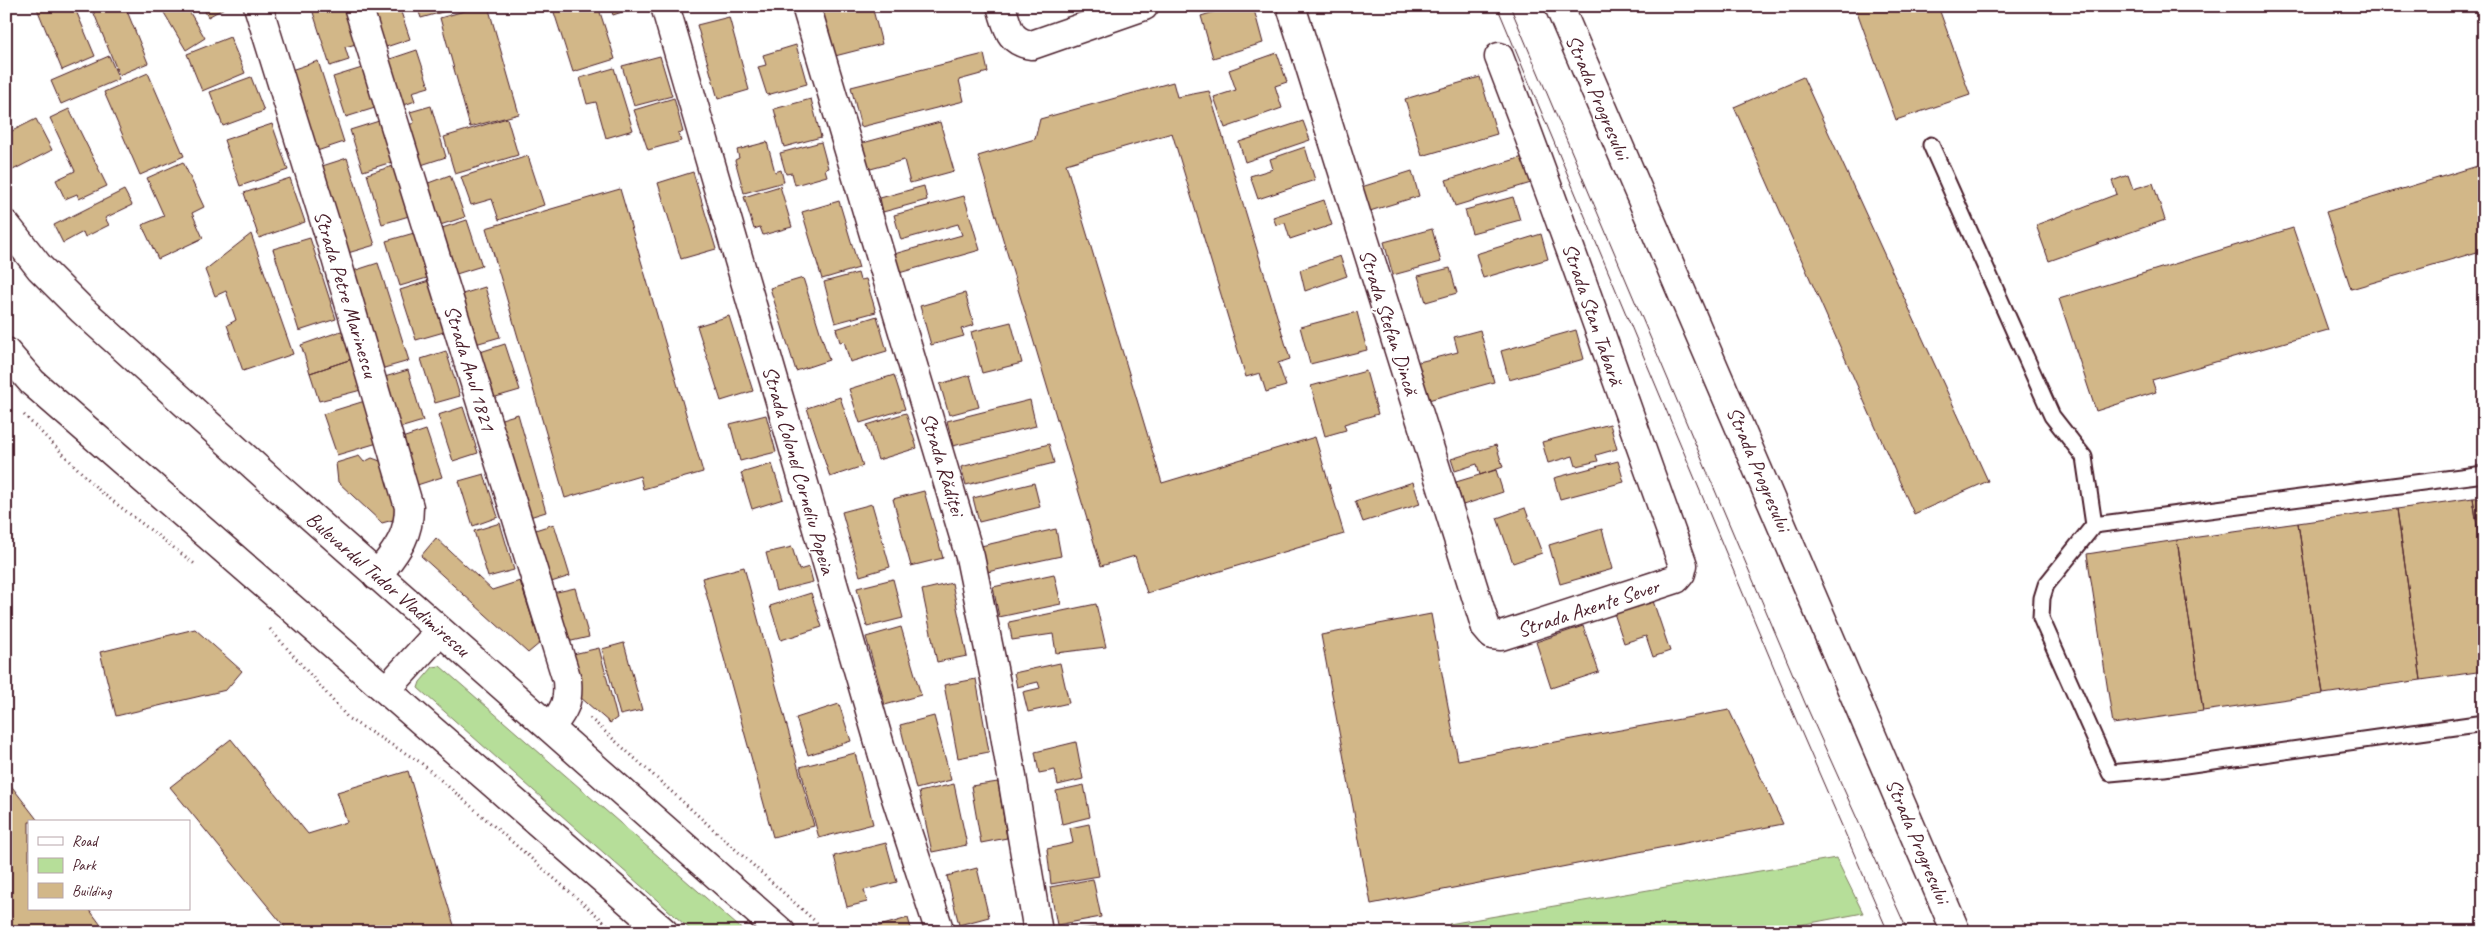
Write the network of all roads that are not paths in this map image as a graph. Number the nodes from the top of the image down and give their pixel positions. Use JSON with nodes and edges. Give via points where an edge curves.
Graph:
{"nodes":[{"id":1,"x":258,"y":6,"type":"edge"},
{"id":2,"x":358,"y":6,"type":"edge"},
{"id":3,"x":664,"y":6,"type":"edge"},
{"id":4,"x":806,"y":6,"type":"edge"},
{"id":5,"x":1001,"y":6,"type":"edge"},
{"id":6,"x":1144,"y":6,"type":"edge"},
{"id":7,"x":1291,"y":6,"type":"edge"},
{"id":8,"x":1559,"y":6,"type":"edge"},
{"id":9,"x":1499,"y":57,"type":"dead end"},
{"id":10,"x":1931,"y":146,"type":"dead end"},
{"id":11,"x":6,"y":225,"type":"edge"},
{"id":12,"x":6,"y":352,"type":"edge"},
{"id":13,"x":2484,"y":474,"type":"edge"},
{"id":14,"x":2094,"y":525,"type":"junction"},
{"id":15,"x":1681,"y":573,"type":"joint"},
{"id":16,"x":377,"y":576,"type":"junction"},
{"id":17,"x":440,"y":631,"type":"junction"},
{"id":18,"x":1492,"y":635,"type":"joint"},
{"id":19,"x":387,"y":689,"type":"junction"},
{"id":20,"x":2484,"y":723,"type":"edge"},
{"id":21,"x":551,"y":727,"type":"junction"},
{"id":22,"x":664,"y":932,"type":"edge"},
{"id":23,"x":781,"y":932,"type":"edge"},
{"id":24,"x":940,"y":932,"type":"edge"},
{"id":25,"x":1038,"y":932,"type":"edge"},
{"id":26,"x":1956,"y":932,"type":"edge"}],
"edges":[{"from":1,"to":16,"type":"street","name":"Strada Petre Marinescu","via":[[409,507],[409,524],[401,544]]},
{"from":2,"to":21,"type":"street","name":"Strada Anul 1821","via":[[567,680],[568,698]]},
{"from":3,"to":24,"type":"street","name":"Strada Colonel Corneliu Popeia","via":[[888,774]]},
{"from":4,"to":25,"type":"street","name":"Strada Rădiței","via":[[970,557],[998,692]]},
{"from":5,"to":6,"type":"street","via":[[1013,38],[1022,44],[1032,45]]},
{"from":7,"to":18,"type":"street","name":"Strada Ștefan Dincă","via":[[1486,628]]},
{"from":8,"to":26,"type":"street","name":"Strada Progresului"},
{"from":9,"to":15,"type":"street","name":"Strada Stan Tabară","via":[[1552,192],[1576,270],[1683,565]]},
{"from":10,"to":14,"type":"lane","via":[[2052,416],[2084,457]]},
{"from":11,"to":16,"type":"street","name":"Bulevardul Tudor Vladimirescu","via":[[40,268],[82,310]]},
{"from":12,"to":19,"type":"street","via":[[32,382]]},
{"from":13,"to":14,"type":"lane"},
{"from":14,"to":20,"type":"lane","via":[[2046,585],[2041,618],[2110,773],[2174,767]]},
{"from":15,"to":18,"type":"street","name":"Strada Axente Sever","via":[[1676,580],[1501,636]]},
{"from":16,"to":17,"type":"street","name":"Bulevardul Tudor Vladimirescu"},
{"from":17,"to":19,"type":"street"},
{"from":17,"to":21,"type":"street","name":"Bulevardul Tudor Vladimirescu"},
{"from":19,"to":22,"type":"street"},
{"from":21,"to":23,"type":"street","name":"Bulevardul Tudor Vladimirescu"}]}
